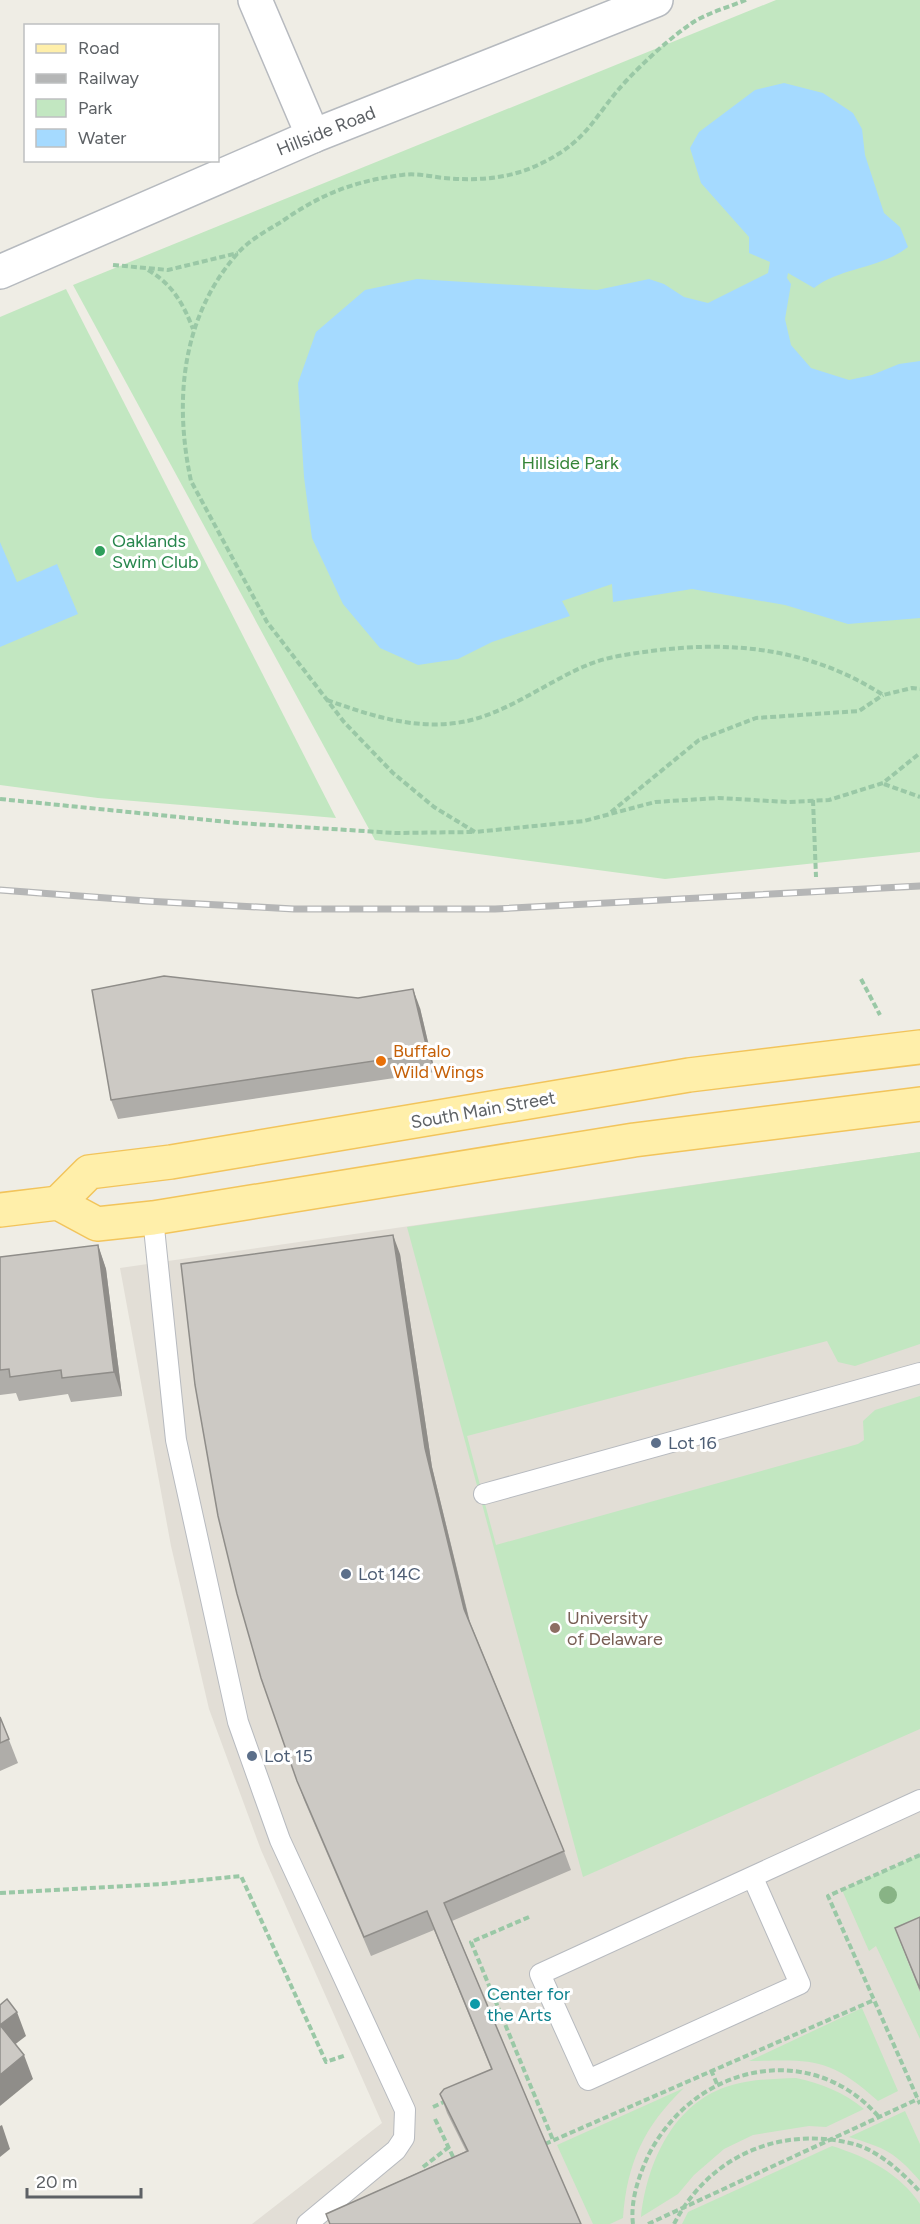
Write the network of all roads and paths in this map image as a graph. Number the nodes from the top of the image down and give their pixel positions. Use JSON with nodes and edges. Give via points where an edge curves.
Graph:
{"nodes":[{"id":1,"x":255,"y":0,"type":"edge"},
{"id":2,"x":656,"y":0,"type":"edge"},
{"id":3,"x":746,"y":0,"type":"edge"},
{"id":4,"x":313,"y":136,"type":"junction"},
{"id":5,"x":238,"y":253,"type":"junction"},
{"id":6,"x":105,"y":264,"type":"dead end"},
{"id":7,"x":147,"y":270,"type":"junction"},
{"id":8,"x":0,"y":272,"type":"edge"},
{"id":9,"x":193,"y":330,"type":"junction"},
{"id":10,"x":920,"y":688,"type":"edge"},
{"id":11,"x":883,"y":695,"type":"junction"},
{"id":12,"x":327,"y":699,"type":"junction"},
{"id":13,"x":920,"y":753,"type":"edge"},
{"id":14,"x":883,"y":783,"type":"junction"},
{"id":15,"x":920,"y":797,"type":"edge"},
{"id":16,"x":0,"y":799,"type":"edge"},
{"id":17,"x":813,"y":801,"type":"junction"},
{"id":18,"x":608,"y":814,"type":"junction"},
{"id":19,"x":475,"y":832,"type":"junction"},
{"id":20,"x":816,"y":877,"type":"dead end"},
{"id":21,"x":861,"y":979,"type":"dead end"},
{"id":22,"x":884,"y":1024,"type":"dead end"},
{"id":23,"x":920,"y":1047,"type":"edge"},
{"id":24,"x":920,"y":1104,"type":"edge"},
{"id":25,"x":58,"y":1203,"type":"junction"},
{"id":26,"x":0,"y":1210,"type":"edge"},
{"id":27,"x":153,"y":1218,"type":"junction"},
{"id":28,"x":920,"y":1373,"type":"edge"},
{"id":29,"x":484,"y":1494,"type":"dead end"},
{"id":30,"x":920,"y":1800,"type":"edge"},
{"id":31,"x":920,"y":1855,"type":"edge"},
{"id":32,"x":753,"y":1878,"type":"junction"},
{"id":33,"x":0,"y":1893,"type":"edge"},
{"id":34,"x":530,"y":1917,"type":"dead end"},
{"id":35,"x":874,"y":2000,"type":"junction"},
{"id":36,"x":374,"y":2044,"type":"junction"},
{"id":37,"x":711,"y":2070,"type":"junction"},
{"id":38,"x":717,"y":2084,"type":"junction"},
{"id":39,"x":452,"y":2098,"type":"edge"},
{"id":40,"x":919,"y":2101,"type":"edge"},
{"id":41,"x":430,"y":2108,"type":"dead end"},
{"id":42,"x":879,"y":2117,"type":"junction"},
{"id":43,"x":833,"y":2139,"type":"junction"},
{"id":44,"x":553,"y":2140,"type":"junction"},
{"id":45,"x":545,"y":2144,"type":"edge"},
{"id":46,"x":920,"y":2192,"type":"edge"},
{"id":47,"x":683,"y":2207,"type":"junction"},
{"id":48,"x":307,"y":2224,"type":"edge"},
{"id":49,"x":633,"y":2224,"type":"edge"},
{"id":50,"x":648,"y":2224,"type":"edge"},
{"id":51,"x":674,"y":2224,"type":"edge"}],
"edges":[{"from":1,"to":4,"type":"street"},
{"from":2,"to":4,"type":"street","name":"Hillside Road"},
{"from":3,"to":5,"type":"path","via":[[693,22],[626,81],[578,141],[544,162],[515,175],[483,180],[406,174],[366,180],[333,190],[302,207]]},
{"from":4,"to":8,"type":"street","name":"Hillside Road"},
{"from":5,"to":7,"type":"path","via":[[187,267]]},
{"from":5,"to":9,"type":"path"},
{"from":6,"to":7,"type":"path"},
{"from":7,"to":9,"type":"path","via":[[164,280],[176,294]]},
{"from":9,"to":12,"type":"path","via":[[181,400],[190,481],[267,622]]},
{"from":10,"to":11,"type":"path"},
{"from":11,"to":12,"type":"path","via":[[858,679],[814,661],[766,650],[698,645],[627,654],[587,665],[491,714],[457,723],[418,724],[373,717]]},
{"from":11,"to":18,"type":"path","via":[[859,711],[756,718],[699,740]]},
{"from":12,"to":19,"type":"path","via":[[393,773],[434,807]]},
{"from":13,"to":14,"type":"path"},
{"from":14,"to":15,"type":"path"},
{"from":14,"to":17,"type":"path","via":[[829,800]]},
{"from":16,"to":19,"type":"path","via":[[395,834]]},
{"from":17,"to":18,"type":"path","via":[[718,798],[655,802]]},
{"from":17,"to":20,"type":"path"},
{"from":18,"to":19,"type":"path","via":[[584,821]]},
{"from":21,"to":22,"type":"path"},
{"from":23,"to":25,"type":"main road","name":"South Main Street","via":[[689,1075],[89,1173]]},
{"from":24,"to":27,"type":"main road","via":[[657,1137]]},
{"from":25,"to":26,"type":"main road"},
{"from":25,"to":27,"type":"main road","via":[[97,1224]]},
{"from":27,"to":36,"type":"lane","via":[[176,1440],[238,1722],[280,1840]]},
{"from":28,"to":29,"type":"lane"},
{"from":30,"to":32,"type":"lane"},
{"from":31,"to":35,"type":"path","via":[[828,1896]]},
{"from":32,"to":32,"type":"lane","via":[[540,1974],[588,2080],[801,1984]]},
{"from":33,"to":36,"type":"path","via":[[241,1876],[326,2062]]},
{"from":34,"to":44,"type":"path","via":[[471,1942]]},
{"from":35,"to":37,"type":"path"},
{"from":35,"to":40,"type":"path"},
{"from":36,"to":48,"type":"lane","via":[[405,2110],[404,2138],[383,2163]]},
{"from":37,"to":38,"type":"path"},
{"from":37,"to":44,"type":"path"},
{"from":38,"to":42,"type":"path","via":[[766,2071],[807,2073],[851,2091]]},
{"from":38,"to":49,"type":"path","via":[[683,2106],[654,2144],[640,2173]]},
{"from":39,"to":41,"type":"path"},
{"from":40,"to":42,"type":"path"},
{"from":42,"to":43,"type":"path"},
{"from":43,"to":46,"type":"path","via":[[865,2149],[888,2162]]},
{"from":43,"to":47,"type":"path"},
{"from":43,"to":47,"type":"path","via":[[789,2139],[744,2152],[708,2176]]},
{"from":44,"to":45,"type":"path"},
{"from":47,"to":50,"type":"path"},
{"from":47,"to":51,"type":"path"}]}
